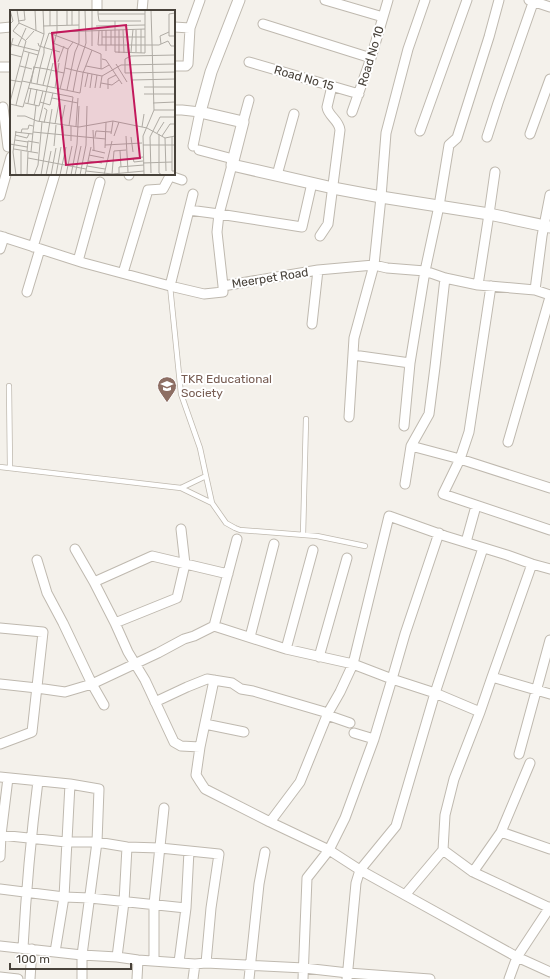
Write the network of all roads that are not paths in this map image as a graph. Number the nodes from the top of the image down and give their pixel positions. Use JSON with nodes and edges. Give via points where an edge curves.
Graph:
{"nodes":[{"id":1,"x":143,"y":0,"type":"edge"},
{"id":2,"x":200,"y":0,"type":"edge"},
{"id":3,"x":239,"y":0,"type":"edge"},
{"id":4,"x":325,"y":0,"type":"edge"},
{"id":5,"x":388,"y":0,"type":"edge"},
{"id":6,"x":426,"y":0,"type":"edge"},
{"id":7,"x":467,"y":0,"type":"edge"},
{"id":8,"x":500,"y":0,"type":"edge"},
{"id":9,"x":532,"y":0,"type":"edge"},
{"id":10,"x":550,"y":7,"type":"edge"},
{"id":11,"x":142,"y":10,"type":"edge"},
{"id":12,"x":383,"y":17,"type":"junction"},
{"id":13,"x":263,"y":24,"type":"dead end"},
{"id":14,"x":175,"y":27,"type":"edge"},
{"id":15,"x":190,"y":28,"type":"junction"},
{"id":16,"x":371,"y":58,"type":"junction"},
{"id":17,"x":249,"y":62,"type":"dead end"},
{"id":18,"x":0,"y":66,"type":"edge"},
{"id":19,"x":175,"y":66,"type":"edge"},
{"id":20,"x":10,"y":67,"type":"edge"},
{"id":21,"x":550,"y":79,"type":"edge"},
{"id":22,"x":332,"y":86,"type":"junction"},
{"id":23,"x":359,"y":94,"type":"junction"},
{"id":24,"x":249,"y":100,"type":"dead end"},
{"id":25,"x":5,"y":108,"type":"edge"},
{"id":26,"x":175,"y":110,"type":"edge"},
{"id":27,"x":200,"y":112,"type":"junction"},
{"id":28,"x":352,"y":112,"type":"dead end"},
{"id":29,"x":294,"y":114,"type":"dead end"},
{"id":30,"x":243,"y":122,"type":"junction"},
{"id":31,"x":420,"y":130,"type":"dead end"},
{"id":32,"x":530,"y":134,"type":"dead end"},
{"id":33,"x":487,"y":137,"type":"dead end"},
{"id":34,"x":8,"y":147,"type":"dead end"},
{"id":35,"x":10,"y":161,"type":"edge"},
{"id":36,"x":233,"y":162,"type":"junction"},
{"id":37,"x":495,"y":172,"type":"dead end"},
{"id":38,"x":277,"y":174,"type":"junction"},
{"id":39,"x":55,"y":175,"type":"edge"},
{"id":40,"x":170,"y":175,"type":"edge"},
{"id":41,"x":182,"y":180,"type":"dead end"},
{"id":42,"x":100,"y":182,"type":"dead end"},
{"id":43,"x":312,"y":183,"type":"junction"},
{"id":44,"x":333,"y":188,"type":"junction"},
{"id":45,"x":194,"y":194,"type":"dead end"},
{"id":46,"x":550,"y":195,"type":"edge"},
{"id":47,"x":0,"y":196,"type":"edge"},
{"id":48,"x":381,"y":197,"type":"junction"},
{"id":49,"x":439,"y":206,"type":"junction"},
{"id":50,"x":189,"y":210,"type":"junction"},
{"id":51,"x":219,"y":214,"type":"junction"},
{"id":52,"x":489,"y":214,"type":"junction"},
{"id":53,"x":547,"y":226,"type":"edge"},
{"id":54,"x":320,"y":236,"type":"dead end"},
{"id":55,"x":2,"y":237,"type":"edge"},
{"id":56,"x":37,"y":248,"type":"junction"},
{"id":57,"x":0,"y":249,"type":"edge"},
{"id":58,"x":78,"y":261,"type":"junction"},
{"id":59,"x":374,"y":265,"type":"junction"},
{"id":60,"x":318,"y":270,"type":"junction"},
{"id":61,"x":425,"y":271,"type":"junction"},
{"id":62,"x":123,"y":273,"type":"junction"},
{"id":63,"x":444,"y":278,"type":"junction"},
{"id":64,"x":478,"y":285,"type":"junction"},
{"id":65,"x":170,"y":286,"type":"junction"},
{"id":66,"x":223,"y":286,"type":"junction"},
{"id":67,"x":492,"y":286,"type":"junction"},
{"id":68,"x":536,"y":290,"type":"junction"},
{"id":69,"x":27,"y":292,"type":"dead end"},
{"id":70,"x":550,"y":296,"type":"edge"},
{"id":71,"x":312,"y":324,"type":"dead end"},
{"id":72,"x":353,"y":355,"type":"junction"},
{"id":73,"x":410,"y":363,"type":"junction"},
{"id":74,"x":9,"y":386,"type":"dead end"},
{"id":75,"x":349,"y":417,"type":"dead end"},
{"id":76,"x":306,"y":419,"type":"dead end"},
{"id":77,"x":404,"y":426,"type":"dead end"},
{"id":78,"x":508,"y":442,"type":"dead end"},
{"id":79,"x":411,"y":446,"type":"junction"},
{"id":80,"x":460,"y":459,"type":"junction"},
{"id":81,"x":0,"y":467,"type":"edge"},
{"id":82,"x":10,"y":468,"type":"junction"},
{"id":83,"x":206,"y":476,"type":"junction"},
{"id":84,"x":405,"y":484,"type":"dead end"},
{"id":85,"x":181,"y":488,"type":"junction"},
{"id":86,"x":550,"y":488,"type":"edge"},
{"id":87,"x":212,"y":503,"type":"junction"},
{"id":88,"x":476,"y":506,"type":"junction"},
{"id":89,"x":181,"y":528,"type":"dead end"},
{"id":90,"x":550,"y":530,"type":"edge"},
{"id":91,"x":439,"y":533,"type":"junction"},
{"id":92,"x":303,"y":535,"type":"junction"},
{"id":93,"x":237,"y":539,"type":"dead end"},
{"id":94,"x":466,"y":542,"type":"junction"},
{"id":95,"x":274,"y":544,"type":"dead end"},
{"id":96,"x":365,"y":546,"type":"dead end"},
{"id":97,"x":483,"y":548,"type":"junction"},
{"id":98,"x":75,"y":549,"type":"dead end"},
{"id":99,"x":313,"y":550,"type":"dead end"},
{"id":100,"x":347,"y":558,"type":"dead end"},
{"id":101,"x":37,"y":560,"type":"dead end"},
{"id":102,"x":185,"y":564,"type":"junction"},
{"id":103,"x":532,"y":564,"type":"junction"},
{"id":104,"x":550,"y":569,"type":"edge"},
{"id":105,"x":228,"y":574,"type":"junction"},
{"id":106,"x":94,"y":582,"type":"junction"},
{"id":107,"x":115,"y":623,"type":"junction"},
{"id":108,"x":214,"y":626,"type":"junction"},
{"id":109,"x":0,"y":628,"type":"edge"},
{"id":110,"x":250,"y":637,"type":"junction"},
{"id":111,"x":550,"y":640,"type":"edge"},
{"id":112,"x":286,"y":649,"type":"junction"},
{"id":113,"x":319,"y":657,"type":"junction"},
{"id":114,"x":134,"y":664,"type":"junction"},
{"id":115,"x":353,"y":664,"type":"junction"},
{"id":116,"x":492,"y":677,"type":"junction"},
{"id":117,"x":392,"y":679,"type":"junction"},
{"id":118,"x":214,"y":680,"type":"junction"},
{"id":119,"x":0,"y":684,"type":"edge"},
{"id":120,"x":92,"y":684,"type":"junction"},
{"id":121,"x":37,"y":688,"type":"junction"},
{"id":122,"x":536,"y":690,"type":"junction"},
{"id":123,"x":435,"y":693,"type":"junction"},
{"id":124,"x":550,"y":694,"type":"edge"},
{"id":125,"x":155,"y":702,"type":"junction"},
{"id":126,"x":104,"y":705,"type":"dead end"},
{"id":127,"x":480,"y":712,"type":"junction"},
{"id":128,"x":327,"y":714,"type":"junction"},
{"id":129,"x":350,"y":723,"type":"dead end"},
{"id":130,"x":204,"y":724,"type":"junction"},
{"id":131,"x":244,"y":732,"type":"dead end"},
{"id":132,"x":354,"y":733,"type":"dead end"},
{"id":133,"x":374,"y":739,"type":"junction"},
{"id":134,"x":0,"y":744,"type":"edge"},
{"id":135,"x":200,"y":747,"type":"junction"},
{"id":136,"x":519,"y":754,"type":"dead end"},
{"id":137,"x":530,"y":764,"type":"dead end"},
{"id":138,"x":4,"y":778,"type":"edge"},
{"id":139,"x":38,"y":780,"type":"junction"},
{"id":140,"x":70,"y":784,"type":"junction"},
{"id":141,"x":164,"y":808,"type":"dead end"},
{"id":142,"x":270,"y":822,"type":"junction"},
{"id":143,"x":501,"y":832,"type":"junction"},
{"id":144,"x":1,"y":835,"type":"edge"},
{"id":145,"x":31,"y":838,"type":"junction"},
{"id":146,"x":66,"y":842,"type":"junction"},
{"id":147,"x":96,"y":842,"type":"junction"},
{"id":148,"x":127,"y":847,"type":"junction"},
{"id":149,"x":550,"y":847,"type":"edge"},
{"id":150,"x":160,"y":848,"type":"junction"},
{"id":151,"x":329,"y":850,"type":"junction"},
{"id":152,"x":443,"y":850,"type":"junction"},
{"id":153,"x":189,"y":851,"type":"junction"},
{"id":154,"x":265,"y":852,"type":"dead end"},
{"id":155,"x":0,"y":857,"type":"edge"},
{"id":156,"x":360,"y":870,"type":"junction"},
{"id":157,"x":473,"y":872,"type":"junction"},
{"id":158,"x":0,"y":889,"type":"edge"},
{"id":159,"x":26,"y":892,"type":"junction"},
{"id":160,"x":405,"y":895,"type":"junction"},
{"id":161,"x":64,"y":896,"type":"junction"},
{"id":162,"x":90,"y":898,"type":"junction"},
{"id":163,"x":124,"y":902,"type":"junction"},
{"id":164,"x":154,"y":904,"type":"junction"},
{"id":165,"x":186,"y":908,"type":"junction"},
{"id":166,"x":550,"y":908,"type":"edge"},
{"id":167,"x":0,"y":946,"type":"edge"},
{"id":168,"x":27,"y":949,"type":"junction"},
{"id":169,"x":55,"y":952,"type":"junction"},
{"id":170,"x":82,"y":955,"type":"junction"},
{"id":171,"x":117,"y":956,"type":"junction"},
{"id":172,"x":517,"y":957,"type":"junction"},
{"id":173,"x":138,"y":960,"type":"junction"},
{"id":174,"x":154,"y":961,"type":"junction"},
{"id":175,"x":179,"y":962,"type":"junction"},
{"id":176,"x":206,"y":963,"type":"junction"},
{"id":177,"x":194,"y":964,"type":"junction"},
{"id":178,"x":251,"y":965,"type":"junction"},
{"id":179,"x":304,"y":968,"type":"junction"},
{"id":180,"x":550,"y":972,"type":"edge"},
{"id":181,"x":347,"y":976,"type":"edge"},
{"id":182,"x":0,"y":977,"type":"edge"},
{"id":183,"x":18,"y":979,"type":"edge"},
{"id":184,"x":30,"y":979,"type":"edge"},
{"id":185,"x":82,"y":979,"type":"edge"},
{"id":186,"x":138,"y":979,"type":"edge"},
{"id":187,"x":193,"y":979,"type":"edge"},
{"id":188,"x":249,"y":979,"type":"edge"},
{"id":189,"x":303,"y":979,"type":"edge"},
{"id":190,"x":430,"y":979,"type":"edge"},
{"id":191,"x":509,"y":979,"type":"edge"}],
"edges":[{"from":1,"to":11,"type":"street"},
{"from":2,"to":15,"type":"street"},
{"from":3,"to":27,"type":"street","via":[[211,72]]},
{"from":4,"to":12,"type":"street"},
{"from":5,"to":12,"type":"street","name":"Road No 10"},
{"from":6,"to":48,"type":"street","via":[[408,49],[386,133]]},
{"from":7,"to":31,"type":"street"},
{"from":8,"to":49,"type":"street","via":[[457,138],[449,145]]},
{"from":9,"to":10,"type":"street"},
{"from":9,"to":33,"type":"street"},
{"from":12,"to":16,"type":"street","name":"Road No 10"},
{"from":13,"to":16,"type":"street"},
{"from":14,"to":15,"type":"street"},
{"from":15,"to":19,"type":"street","via":[[188,64]]},
{"from":16,"to":23,"type":"street","name":"Road No 10"},
{"from":17,"to":22,"type":"street","name":"Road No 15"},
{"from":18,"to":20,"type":"street"},
{"from":21,"to":32,"type":"street"},
{"from":22,"to":23,"type":"street","name":"Road No 15"},
{"from":22,"to":44,"type":"street","via":[[327,110],[338,123],[340,130]]},
{"from":23,"to":28,"type":"street","name":"Road No 10"},
{"from":24,"to":30,"type":"street"},
{"from":25,"to":34,"type":"street"},
{"from":26,"to":27,"type":"street"},
{"from":27,"to":30,"type":"street"},
{"from":27,"to":36,"type":"street","via":[[196,148]]},
{"from":29,"to":38,"type":"street"},
{"from":30,"to":36,"type":"street"},
{"from":35,"to":47,"type":"street"},
{"from":36,"to":38,"type":"street"},
{"from":36,"to":51,"type":"street"},
{"from":37,"to":52,"type":"street"},
{"from":38,"to":43,"type":"street"},
{"from":39,"to":56,"type":"street"},
{"from":40,"to":41,"type":"street"},
{"from":40,"to":62,"type":"street","via":[[163,189],[148,190]]},
{"from":42,"to":58,"type":"street"},
{"from":43,"to":44,"type":"street"},
{"from":43,"to":51,"type":"street","via":[[302,227]]},
{"from":44,"to":48,"type":"street"},
{"from":44,"to":54,"type":"street","via":[[328,224]]},
{"from":45,"to":50,"type":"street"},
{"from":46,"to":53,"type":"street"},
{"from":48,"to":49,"type":"street"},
{"from":48,"to":59,"type":"street"},
{"from":49,"to":52,"type":"street"},
{"from":49,"to":61,"type":"street"},
{"from":50,"to":51,"type":"street"},
{"from":50,"to":65,"type":"street"},
{"from":51,"to":66,"type":"street","via":[[216,232]]},
{"from":52,"to":53,"type":"street"},
{"from":52,"to":64,"type":"street"},
{"from":53,"to":68,"type":"street"},
{"from":55,"to":56,"type":"street","name":"Meerpet Road"},
{"from":55,"to":57,"type":"street"},
{"from":56,"to":58,"type":"street","name":"Meerpet Road"},
{"from":56,"to":69,"type":"street"},
{"from":58,"to":62,"type":"street","name":"Meerpet Road"},
{"from":59,"to":60,"type":"street","name":"Meerpet Road"},
{"from":59,"to":61,"type":"street","name":"Meerpet Road"},
{"from":59,"to":72,"type":"street","via":[[354,338]]},
{"from":60,"to":66,"type":"street","name":"Meerpet Road"},
{"from":60,"to":71,"type":"street"},
{"from":61,"to":63,"type":"street","name":"Meerpet Road"},
{"from":61,"to":73,"type":"street"},
{"from":62,"to":65,"type":"street","name":"Meerpet Road"},
{"from":63,"to":64,"type":"street","name":"Meerpet Road"},
{"from":63,"to":79,"type":"street","via":[[429,414]]},
{"from":64,"to":67,"type":"street","name":"Meerpet Road"},
{"from":65,"to":66,"type":"street","name":"Meerpet Road","via":[[204,294],[223,292]]},
{"from":65,"to":83,"type":"lane","via":[[181,394],[200,448]]},
{"from":67,"to":68,"type":"street","name":"Meerpet Road"},
{"from":67,"to":80,"type":"street","via":[[469,432]]},
{"from":68,"to":70,"type":"street","name":"Meerpet Road"},
{"from":70,"to":78,"type":"street"},
{"from":72,"to":73,"type":"street"},
{"from":72,"to":75,"type":"street"},
{"from":73,"to":77,"type":"street"},
{"from":74,"to":82,"type":"lane"},
{"from":76,"to":92,"type":"lane"},
{"from":79,"to":80,"type":"street"},
{"from":79,"to":84,"type":"street"},
{"from":80,"to":86,"type":"street"},
{"from":80,"to":88,"type":"street","via":[[443,494]]},
{"from":81,"to":82,"type":"lane"},
{"from":82,"to":85,"type":"lane"},
{"from":83,"to":85,"type":"lane"},
{"from":83,"to":87,"type":"lane"},
{"from":85,"to":87,"type":"lane"},
{"from":87,"to":92,"type":"lane","via":[[226,523],[240,530]]},
{"from":88,"to":90,"type":"street"},
{"from":88,"to":94,"type":"street"},
{"from":89,"to":102,"type":"street"},
{"from":91,"to":94,"type":"street"},
{"from":91,"to":115,"type":"street","via":[[389,516]]},
{"from":91,"to":117,"type":"street"},
{"from":92,"to":96,"type":"lane"},
{"from":93,"to":105,"type":"street"},
{"from":94,"to":97,"type":"street"},
{"from":95,"to":110,"type":"street"},
{"from":97,"to":103,"type":"street"},
{"from":97,"to":123,"type":"street"},
{"from":98,"to":106,"type":"street"},
{"from":99,"to":112,"type":"street"},
{"from":100,"to":113,"type":"street"},
{"from":101,"to":120,"type":"street","via":[[47,593]]},
{"from":102,"to":105,"type":"street"},
{"from":102,"to":106,"type":"street","via":[[152,556]]},
{"from":102,"to":107,"type":"street","via":[[177,598]]},
{"from":103,"to":104,"type":"street"},
{"from":103,"to":116,"type":"street"},
{"from":105,"to":108,"type":"street"},
{"from":106,"to":107,"type":"street"},
{"from":107,"to":114,"type":"street"},
{"from":108,"to":110,"type":"street"},
{"from":108,"to":114,"type":"street"},
{"from":109,"to":121,"type":"street","via":[[43,632]]},
{"from":110,"to":112,"type":"street"},
{"from":111,"to":122,"type":"street"},
{"from":112,"to":113,"type":"street"},
{"from":113,"to":115,"type":"street"},
{"from":114,"to":120,"type":"street"},
{"from":114,"to":125,"type":"street"},
{"from":115,"to":117,"type":"street"},
{"from":115,"to":128,"type":"street"},
{"from":116,"to":122,"type":"street"},
{"from":116,"to":127,"type":"street"},
{"from":117,"to":123,"type":"street"},
{"from":117,"to":133,"type":"street"},
{"from":118,"to":125,"type":"street","via":[[208,679],[187,686]]},
{"from":118,"to":128,"type":"street","via":[[232,683],[241,689]]},
{"from":118,"to":130,"type":"street"},
{"from":119,"to":121,"type":"street"},
{"from":120,"to":121,"type":"street","via":[[65,692]]},
{"from":120,"to":126,"type":"street"},
{"from":121,"to":134,"type":"street","via":[[32,732]]},
{"from":122,"to":124,"type":"street"},
{"from":122,"to":136,"type":"street"},
{"from":123,"to":127,"type":"street"},
{"from":123,"to":156,"type":"street","via":[[396,826]]},
{"from":125,"to":135,"type":"street","via":[[174,742],[181,746]]},
{"from":127,"to":152,"type":"street","via":[[454,779],[446,815]]},
{"from":128,"to":129,"type":"street"},
{"from":128,"to":142,"type":"street","via":[[300,782]]},
{"from":130,"to":131,"type":"street"},
{"from":130,"to":135,"type":"street"},
{"from":132,"to":133,"type":"street"},
{"from":133,"to":151,"type":"street"},
{"from":135,"to":142,"type":"street","via":[[196,776],[200,784],[205,789]]},
{"from":137,"to":143,"type":"street"},
{"from":138,"to":139,"type":"street"},
{"from":138,"to":144,"type":"street"},
{"from":139,"to":140,"type":"street"},
{"from":139,"to":145,"type":"street"},
{"from":140,"to":146,"type":"street"},
{"from":140,"to":147,"type":"street","via":[[99,789]]},
{"from":141,"to":150,"type":"street"},
{"from":142,"to":151,"type":"street"},
{"from":143,"to":149,"type":"street"},
{"from":143,"to":157,"type":"street"},
{"from":144,"to":145,"type":"street"},
{"from":144,"to":155,"type":"street"},
{"from":145,"to":146,"type":"street"},
{"from":145,"to":159,"type":"street"},
{"from":146,"to":147,"type":"street"},
{"from":146,"to":161,"type":"street"},
{"from":147,"to":148,"type":"street"},
{"from":147,"to":162,"type":"street"},
{"from":148,"to":150,"type":"street"},
{"from":148,"to":163,"type":"street"},
{"from":150,"to":153,"type":"street"},
{"from":150,"to":164,"type":"street"},
{"from":151,"to":156,"type":"street"},
{"from":151,"to":179,"type":"street","via":[[307,878]]},
{"from":152,"to":157,"type":"street"},
{"from":152,"to":160,"type":"street"},
{"from":153,"to":165,"type":"street"},
{"from":153,"to":176,"type":"street","via":[[219,854]]},
{"from":154,"to":178,"type":"street","via":[[259,884]]},
{"from":156,"to":160,"type":"street"},
{"from":156,"to":181,"type":"street","via":[[356,883]]},
{"from":157,"to":166,"type":"street"},
{"from":158,"to":159,"type":"street"},
{"from":159,"to":161,"type":"street"},
{"from":159,"to":168,"type":"street"},
{"from":160,"to":172,"type":"street"},
{"from":161,"to":162,"type":"street"},
{"from":161,"to":169,"type":"street"},
{"from":162,"to":163,"type":"street"},
{"from":162,"to":170,"type":"street"},
{"from":163,"to":164,"type":"street"},
{"from":163,"to":171,"type":"street"},
{"from":164,"to":165,"type":"street"},
{"from":164,"to":174,"type":"street"},
{"from":165,"to":175,"type":"street"},
{"from":166,"to":172,"type":"street"},
{"from":167,"to":168,"type":"street"},
{"from":168,"to":169,"type":"street"},
{"from":168,"to":184,"type":"street"},
{"from":169,"to":170,"type":"street"},
{"from":170,"to":171,"type":"street"},
{"from":170,"to":185,"type":"street"},
{"from":171,"to":173,"type":"street"},
{"from":172,"to":180,"type":"street"},
{"from":172,"to":191,"type":"street"},
{"from":173,"to":174,"type":"street"},
{"from":173,"to":186,"type":"street"},
{"from":174,"to":175,"type":"street"},
{"from":175,"to":177,"type":"street"},
{"from":176,"to":177,"type":"street"},
{"from":176,"to":178,"type":"street"},
{"from":177,"to":187,"type":"street"},
{"from":178,"to":179,"type":"street"},
{"from":178,"to":188,"type":"street"},
{"from":179,"to":181,"type":"street"},
{"from":179,"to":189,"type":"street"},
{"from":181,"to":190,"type":"street"},
{"from":182,"to":183,"type":"street"}]}
